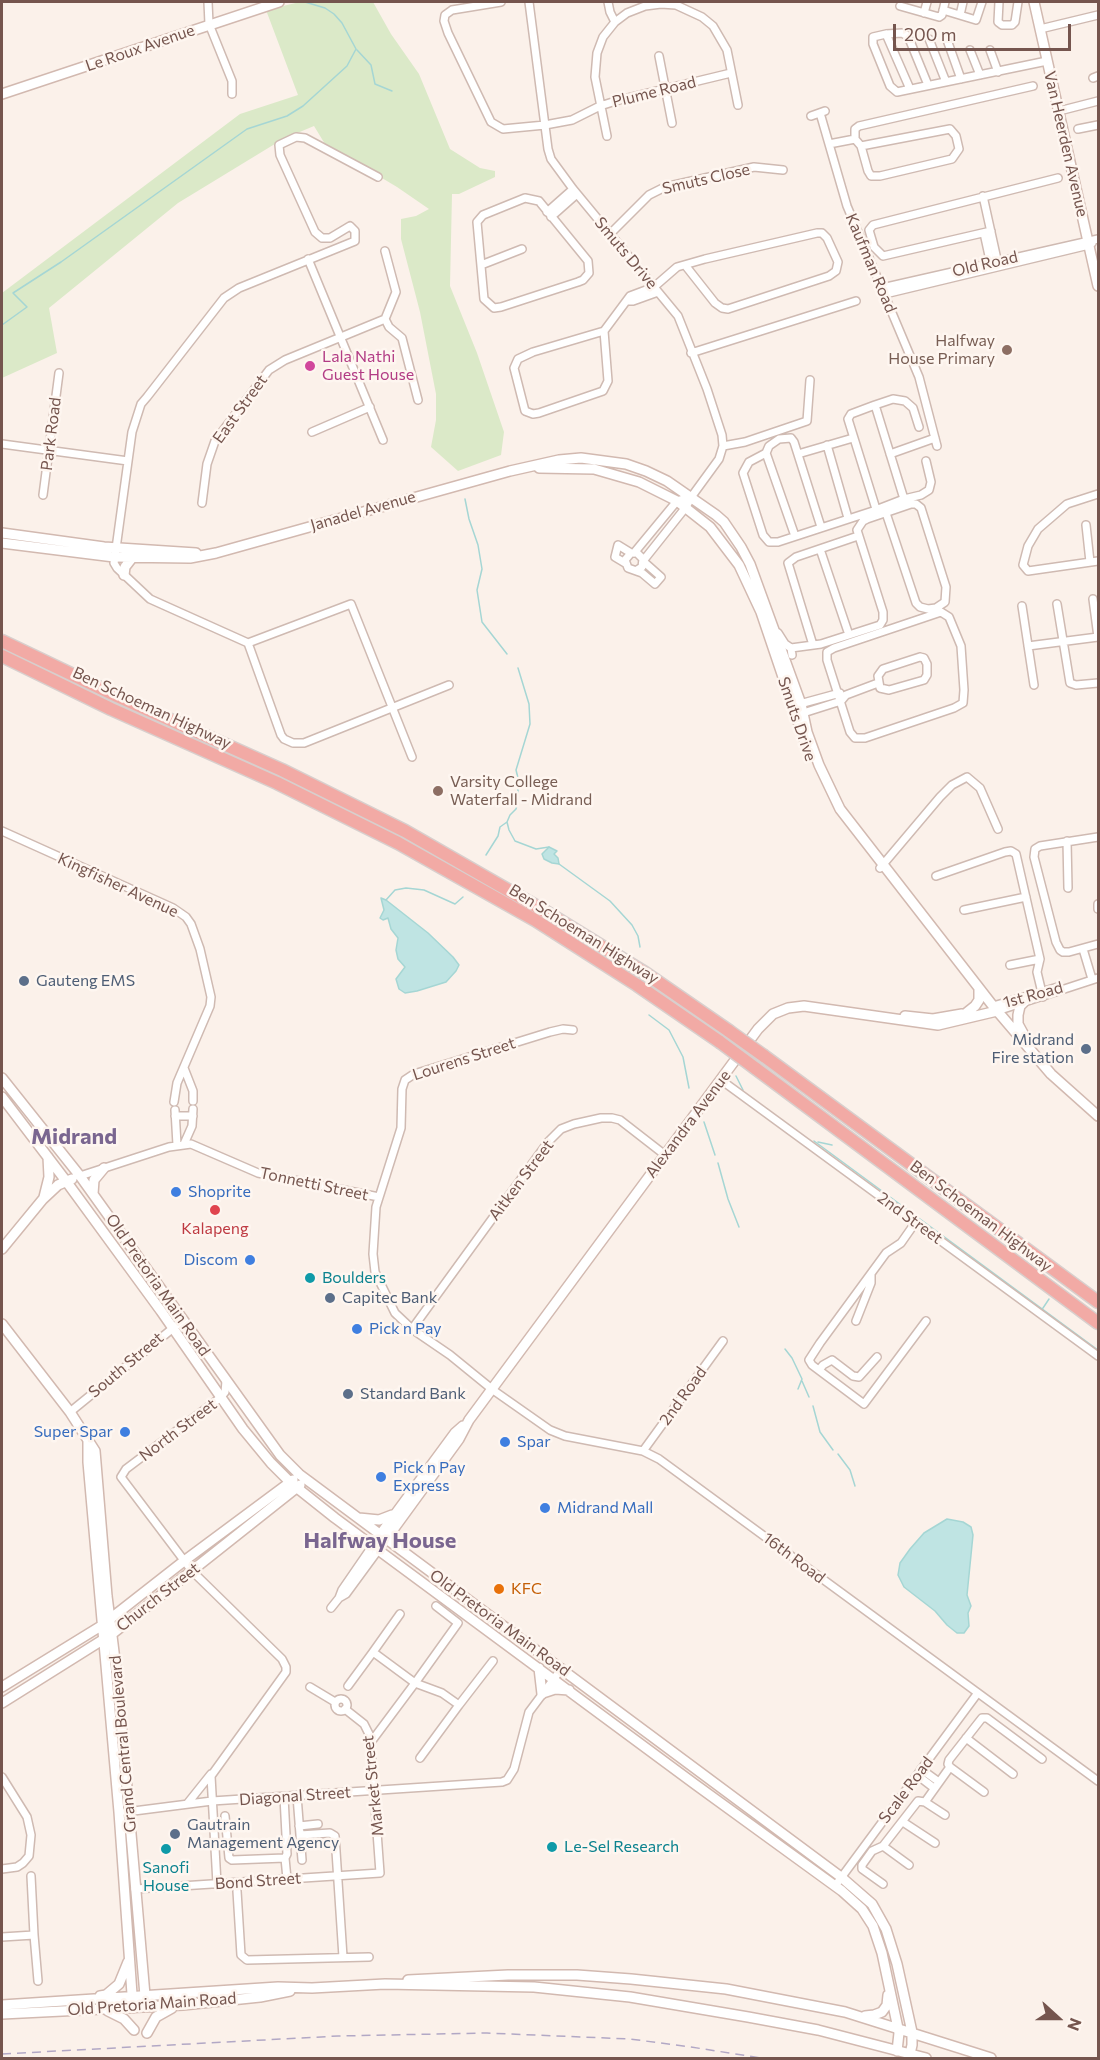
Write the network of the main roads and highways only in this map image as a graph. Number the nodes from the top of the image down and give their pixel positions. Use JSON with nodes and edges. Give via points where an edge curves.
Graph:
{"nodes":[{"id":1,"x":279,"y":2,"type":"edge"},
{"id":2,"x":1034,"y":2,"type":"edge"},
{"id":3,"x":2,"y":94,"type":"edge"},
{"id":4,"x":1092,"y":241,"type":"edge"},
{"id":5,"x":1098,"y":286,"type":"edge"},
{"id":6,"x":510,"y":471,"type":"junction"},
{"id":7,"x":688,"y":494,"type":"joint"},
{"id":8,"x":677,"y":501,"type":"joint"},
{"id":9,"x":2,"y":533,"type":"edge"},
{"id":10,"x":2,"y":543,"type":"edge"},
{"id":11,"x":115,"y":552,"type":"junction"},
{"id":12,"x":216,"y":553,"type":"junction"},
{"id":13,"x":132,"y":558,"type":"junction"},
{"id":14,"x":124,"y":575,"type":"road end"},
{"id":15,"x":2,"y":641,"type":"edge"},
{"id":16,"x":2,"y":656,"type":"edge"},
{"id":17,"x":798,"y":710,"type":"junction"},
{"id":18,"x":979,"y":988,"type":"junction"},
{"id":19,"x":1026,"y":1001,"type":"road end"},
{"id":20,"x":995,"y":1008,"type":"junction"},
{"id":21,"x":860,"y":1013,"type":"junction"},
{"id":22,"x":965,"y":1014,"type":"junction"},
{"id":23,"x":1030,"y":1047,"type":"junction"},
{"id":24,"x":2,"y":1078,"type":"edge"},
{"id":25,"x":2,"y":1096,"type":"edge"},
{"id":26,"x":1098,"y":1116,"type":"edge"},
{"id":27,"x":48,"y":1157,"type":"junction"},
{"id":28,"x":104,"y":1168,"type":"road end"},
{"id":29,"x":80,"y":1176,"type":"junction"},
{"id":30,"x":66,"y":1181,"type":"junction"},
{"id":31,"x":93,"y":1194,"type":"junction"},
{"id":32,"x":43,"y":1199,"type":"junction"},
{"id":33,"x":2,"y":1249,"type":"edge"},
{"id":34,"x":1098,"y":1302,"type":"edge"},
{"id":35,"x":1098,"y":1323,"type":"edge"},
{"id":36,"x":4,"y":1328,"type":"edge"},
{"id":37,"x":469,"y":1420,"type":"junction"},
{"id":38,"x":88,"y":1441,"type":"junction"},
{"id":39,"x":303,"y":1477,"type":"junction"},
{"id":40,"x":294,"y":1485,"type":"junction"},
{"id":41,"x":394,"y":1514,"type":"junction"},
{"id":42,"x":357,"y":1518,"type":"junction"},
{"id":43,"x":383,"y":1537,"type":"junction"},
{"id":44,"x":376,"y":1547,"type":"junction"},
{"id":45,"x":108,"y":1596,"type":"junction"},
{"id":46,"x":126,"y":1607,"type":"junction"},
{"id":47,"x":110,"y":1619,"type":"junction"},
{"id":48,"x":101,"y":1626,"type":"junction"},
{"id":49,"x":112,"y":1634,"type":"junction"},
{"id":50,"x":102,"y":1640,"type":"junction"},
{"id":51,"x":86,"y":1650,"type":"junction"},
{"id":52,"x":105,"y":1663,"type":"junction"},
{"id":53,"x":539,"y":1668,"type":"junction"},
{"id":54,"x":2,"y":1687,"type":"edge"},
{"id":55,"x":568,"y":1690,"type":"junction"},
{"id":56,"x":2,"y":1703,"type":"edge"},
{"id":57,"x":130,"y":1954,"type":"junction"},
{"id":58,"x":888,"y":1983,"type":"junction"},
{"id":59,"x":385,"y":1984,"type":"junction"},
{"id":60,"x":301,"y":1988,"type":"junction"},
{"id":61,"x":145,"y":1995,"type":"junction"},
{"id":62,"x":132,"y":1996,"type":"junction"},
{"id":63,"x":84,"y":2000,"type":"junction"},
{"id":64,"x":2,"y":2004,"type":"edge"},
{"id":65,"x":183,"y":2005,"type":"junction"},
{"id":66,"x":146,"y":2007,"type":"junction"},
{"id":67,"x":132,"y":2008,"type":"junction"},
{"id":68,"x":95,"y":2009,"type":"junction"},
{"id":69,"x":845,"y":2012,"type":"junction"},
{"id":70,"x":2,"y":2014,"type":"edge"},
{"id":71,"x":898,"y":2028,"type":"junction"},
{"id":72,"x":134,"y":2030,"type":"dead end"},
{"id":73,"x":912,"y":2032,"type":"junction"},
{"id":74,"x":147,"y":2033,"type":"dead end"},
{"id":75,"x":897,"y":2051,"type":"junction"},
{"id":76,"x":910,"y":2054,"type":"junction"},
{"id":77,"x":926,"y":2058,"type":"edge"},
{"id":78,"x":991,"y":2058,"type":"edge"}],
"edges":[{"from":1,"to":3,"type":"main road","name":"Le Roux Avenue"},
{"from":2,"to":4,"type":"main road","name":"Van Heerden Avenue"},
{"from":4,"to":5,"type":"main road","name":"Van Heerden Avenue"},
{"from":6,"to":7,"type":"main road","name":"Janadel Avenue","via":[[559,460],[611,461],[646,471]]},
{"from":6,"to":8,"type":"main road","name":"Janadel Avenue","via":[[594,469],[639,482]]},
{"from":6,"to":12,"type":"main road","name":"Janadel Avenue"},
{"from":7,"to":17,"type":"main road","name":"Smuts Drive","via":[[724,522],[750,564],[790,676]]},
{"from":8,"to":17,"type":"main road","name":"Smuts Drive","via":[[710,527],[739,565]]},
{"from":9,"to":11,"type":"main road","name":"Janadel Avenue"},
{"from":10,"to":11,"type":"main road","name":"Janadel Avenue"},
{"from":11,"to":12,"type":"main road","name":"Janadel Avenue"},
{"from":11,"to":13,"type":"main road","name":"Janadel Avenue"},
{"from":12,"to":13,"type":"main road","name":"Janadel Avenue","via":[[190,558]]},
{"from":13,"to":14,"type":"main road"},
{"from":15,"to":34,"type":"highway","name":"Ben Schoeman Highway","bridge":true,"via":[[293,775],[395,826],[542,909],[729,1031]]},
{"from":16,"to":35,"type":"highway","name":"Ben Schoeman Highway","bridge":true,"via":[[398,843],[536,920],[720,1042]]},
{"from":17,"to":18,"type":"main road","name":"Smuts Drive","via":[[814,768],[834,811]]},
{"from":18,"to":20,"type":"main road","name":"Smuts Drive"},
{"from":18,"to":22,"type":"main road","via":[[979,1000]]},
{"from":19,"to":23,"type":"main road","via":[[1020,1006],[1018,1020]]},
{"from":20,"to":21,"type":"main road","name":"Alexandra Avenue","via":[[938,1025]]},
{"from":20,"to":22,"type":"main road"},
{"from":20,"to":23,"type":"main road","name":"Smuts Drive"},
{"from":21,"to":22,"type":"main road","via":[[933,1018]]},
{"from":21,"to":37,"type":"main road","name":"Alexandra Avenue","via":[[804,1006],[781,1010],[758,1029]]},
{"from":23,"to":26,"type":"main road","name":"Smuts Drive","via":[[1052,1074]]},
{"from":24,"to":29,"type":"main road","name":"Old Pretoria Main Road"},
{"from":25,"to":27,"type":"main road","name":"Old Pretoria Main Road"},
{"from":27,"to":30,"type":"main road","name":"Old Pretoria Main Road"},
{"from":27,"to":32,"type":"main road","via":[[49,1177]]},
{"from":28,"to":31,"type":"main road","via":[[94,1180]]},
{"from":29,"to":30,"type":"main road"},
{"from":29,"to":31,"type":"main road","name":"Old Pretoria Main Road"},
{"from":30,"to":32,"type":"main road"},
{"from":30,"to":40,"type":"main road","name":"Old Pretoria Main Road","via":[[249,1437]]},
{"from":31,"to":39,"type":"main road","name":"Old Pretoria Main Road","via":[[280,1455]]},
{"from":32,"to":33,"type":"main road"},
{"from":36,"to":38,"type":"main road"},
{"from":37,"to":41,"type":"main road","name":"Alexandra Avenue"},
{"from":37,"to":43,"type":"main road","name":"Alexandra Avenue"},
{"from":38,"to":45,"type":"main road","name":"Grand Central Boulevard","via":[[96,1457]]},
{"from":38,"to":48,"type":"main road","name":"Grand Central Boulevard"},
{"from":39,"to":40,"type":"main road","name":"Church Street"},
{"from":39,"to":42,"type":"main road","name":"Old Pretoria Main Road"},
{"from":40,"to":44,"type":"main road","name":"Old Pretoria Main Road"},
{"from":40,"to":46,"type":"main road","name":"Church Street","via":[[184,1561]]},
{"from":40,"to":49,"type":"main road","name":"Church Street"},
{"from":41,"to":42,"type":"main road","via":[[379,1520]]},
{"from":41,"to":43,"type":"main road","name":"Alexandra Avenue"},
{"from":42,"to":43,"type":"main road","name":"Old Pretoria Main Road"},
{"from":43,"to":44,"type":"main road","name":"Alexandra Avenue"},
{"from":43,"to":73,"type":"main road","name":"Old Pretoria Main Road","via":[[841,1876],[872,1904],[886,1929],[897,1964]]},
{"from":44,"to":53,"type":"main road","name":"Old Pretoria Main Road"},
{"from":45,"to":46,"type":"main road"},
{"from":45,"to":47,"type":"main road","name":"Grand Central Boulevard"},
{"from":46,"to":47,"type":"main road","name":"Church Street"},
{"from":47,"to":48,"type":"main road","name":"Church Street"},
{"from":47,"to":49,"type":"main road","name":"Grand Central Boulevard"},
{"from":48,"to":50,"type":"main road","name":"Grand Central Boulevard"},
{"from":48,"to":54,"type":"main road","name":"Church Street"},
{"from":49,"to":50,"type":"main road","name":"Church Street"},
{"from":49,"to":61,"type":"main road","name":"Grand Central Boulevard"},
{"from":50,"to":51,"type":"main road","name":"Church Street"},
{"from":50,"to":52,"type":"main road","name":"Grand Central Boulevard"},
{"from":51,"to":52,"type":"main road","via":[[98,1653]]},
{"from":51,"to":56,"type":"main road","name":"Church Street"},
{"from":52,"to":57,"type":"main road","name":"Grand Central Boulevard"},
{"from":53,"to":55,"type":"main road","name":"Old Pretoria Main Road"},
{"from":53,"to":55,"type":"main road","via":[[542,1694]]},
{"from":55,"to":58,"type":"main road","name":"Old Pretoria Main Road","via":[[860,1907],[879,1941]]},
{"from":57,"to":62,"type":"main road","name":"Grand Central Boulevard"},
{"from":57,"to":63,"type":"main road","via":[[123,1977],[113,1989],[106,1995]]},
{"from":58,"to":69,"type":"main road","via":[[888,2002],[882,2012],[872,2016]]},
{"from":58,"to":71,"type":"main road","name":"Old Pretoria Main Road"},
{"from":59,"to":60,"type":"main road","name":"Old Pretoria Main Road"},
{"from":59,"to":69,"type":"main road","name":"Old Pretoria Main Road","via":[[501,1975],[591,1976],[726,1989]]},
{"from":59,"to":75,"type":"main road","name":"Old Pretoria Main Road","via":[[534,1988],[622,1996],[801,2027]]},
{"from":60,"to":61,"type":"main road","name":"Old Pretoria Main Road"},
{"from":60,"to":65,"type":"main road","name":"Old Pretoria Main Road"},
{"from":61,"to":62,"type":"main road","name":"Old Pretoria Main Road"},
{"from":61,"to":66,"type":"main road","name":"Grand Central Boulevard"},
{"from":62,"to":63,"type":"main road","name":"Old Pretoria Main Road"},
{"from":62,"to":67,"type":"main road","name":"Grand Central Boulevard"},
{"from":63,"to":64,"type":"main road","name":"Old Pretoria Main Road"},
{"from":65,"to":66,"type":"main road","name":"Old Pretoria Main Road"},
{"from":65,"to":74,"type":"main road","via":[[158,2015]]},
{"from":66,"to":67,"type":"main road","name":"Old Pretoria Main Road"},
{"from":67,"to":68,"type":"main road","name":"Old Pretoria Main Road"},
{"from":68,"to":70,"type":"main road","name":"Old Pretoria Main Road"},
{"from":68,"to":72,"type":"main road","via":[[118,2014]]},
{"from":69,"to":71,"type":"main road","name":"Old Pretoria Main Road"},
{"from":71,"to":73,"type":"main road","name":"Old Pretoria Main Road"},
{"from":71,"to":75,"type":"main road","name":"Old Pretoria Main Road"},
{"from":73,"to":76,"type":"main road","name":"Old Pretoria Main Road"},
{"from":73,"to":78,"type":"main road","name":"Old Pretoria Main Road"},
{"from":75,"to":76,"type":"main road","name":"Old Pretoria Main Road"},
{"from":76,"to":77,"type":"main road","name":"Old Pretoria Main Road"}]}
